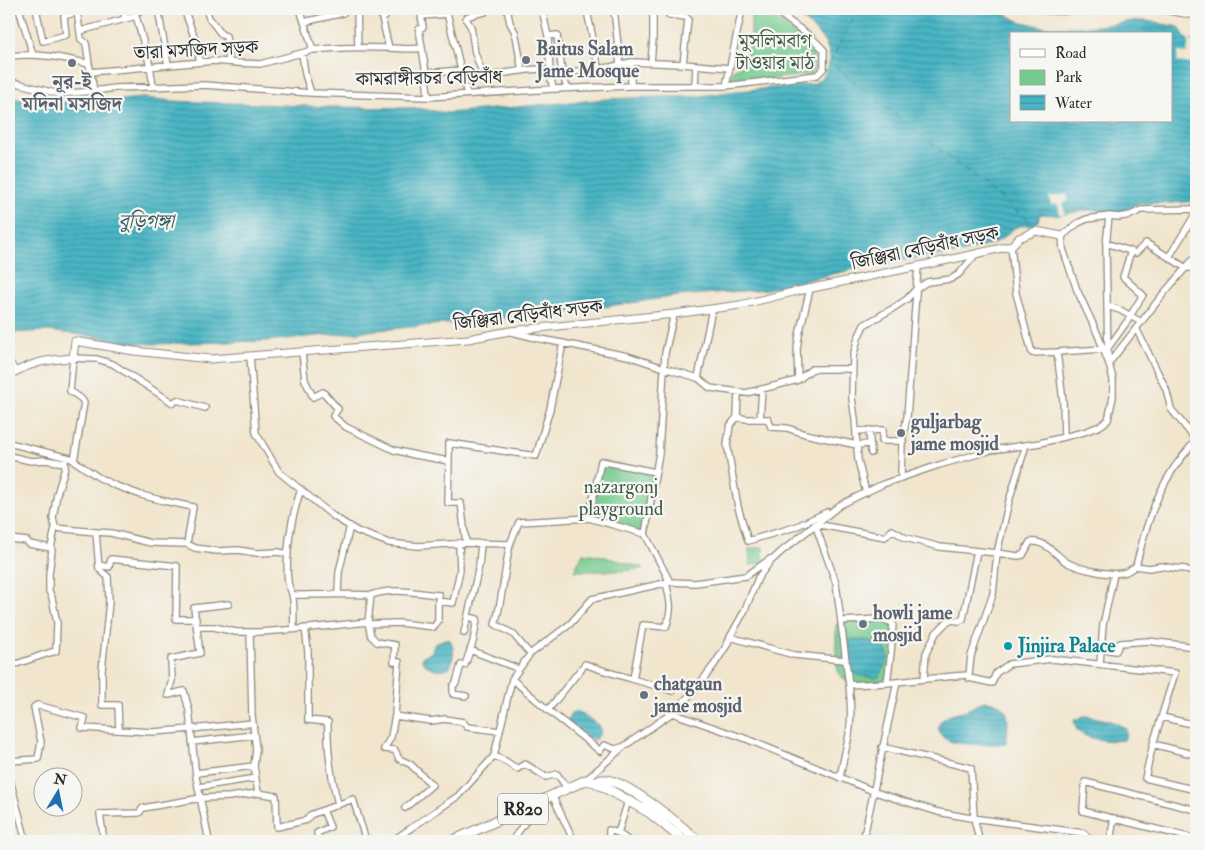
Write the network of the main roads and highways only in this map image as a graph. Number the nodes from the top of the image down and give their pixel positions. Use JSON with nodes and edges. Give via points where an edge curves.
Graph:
{"nodes":[{"id":1,"x":1044,"y":9,"type":"edge"},
{"id":2,"x":1071,"y":9,"type":"edge"},
{"id":3,"x":1167,"y":9,"type":"edge"},
{"id":4,"x":1196,"y":14,"type":"edge"},
{"id":5,"x":590,"y":781,"type":"junction"},
{"id":6,"x":467,"y":837,"type":"edge"},
{"id":7,"x":452,"y":841,"type":"edge"},
{"id":8,"x":684,"y":841,"type":"edge"},
{"id":9,"x":698,"y":841,"type":"edge"}],
"edges":[{"from":1,"to":2,"type":"main road"},
{"from":3,"to":4,"type":"main road"},
{"from":5,"to":6,"type":"main road","number":"R820","via":[[567,788]]},
{"from":5,"to":8,"type":"main road","via":[[650,813]]},
{"from":5,"to":9,"type":"main road","number":"R820","via":[[606,779],[618,783]]},
{"from":6,"to":7,"type":"main road","number":"R820"}]}
